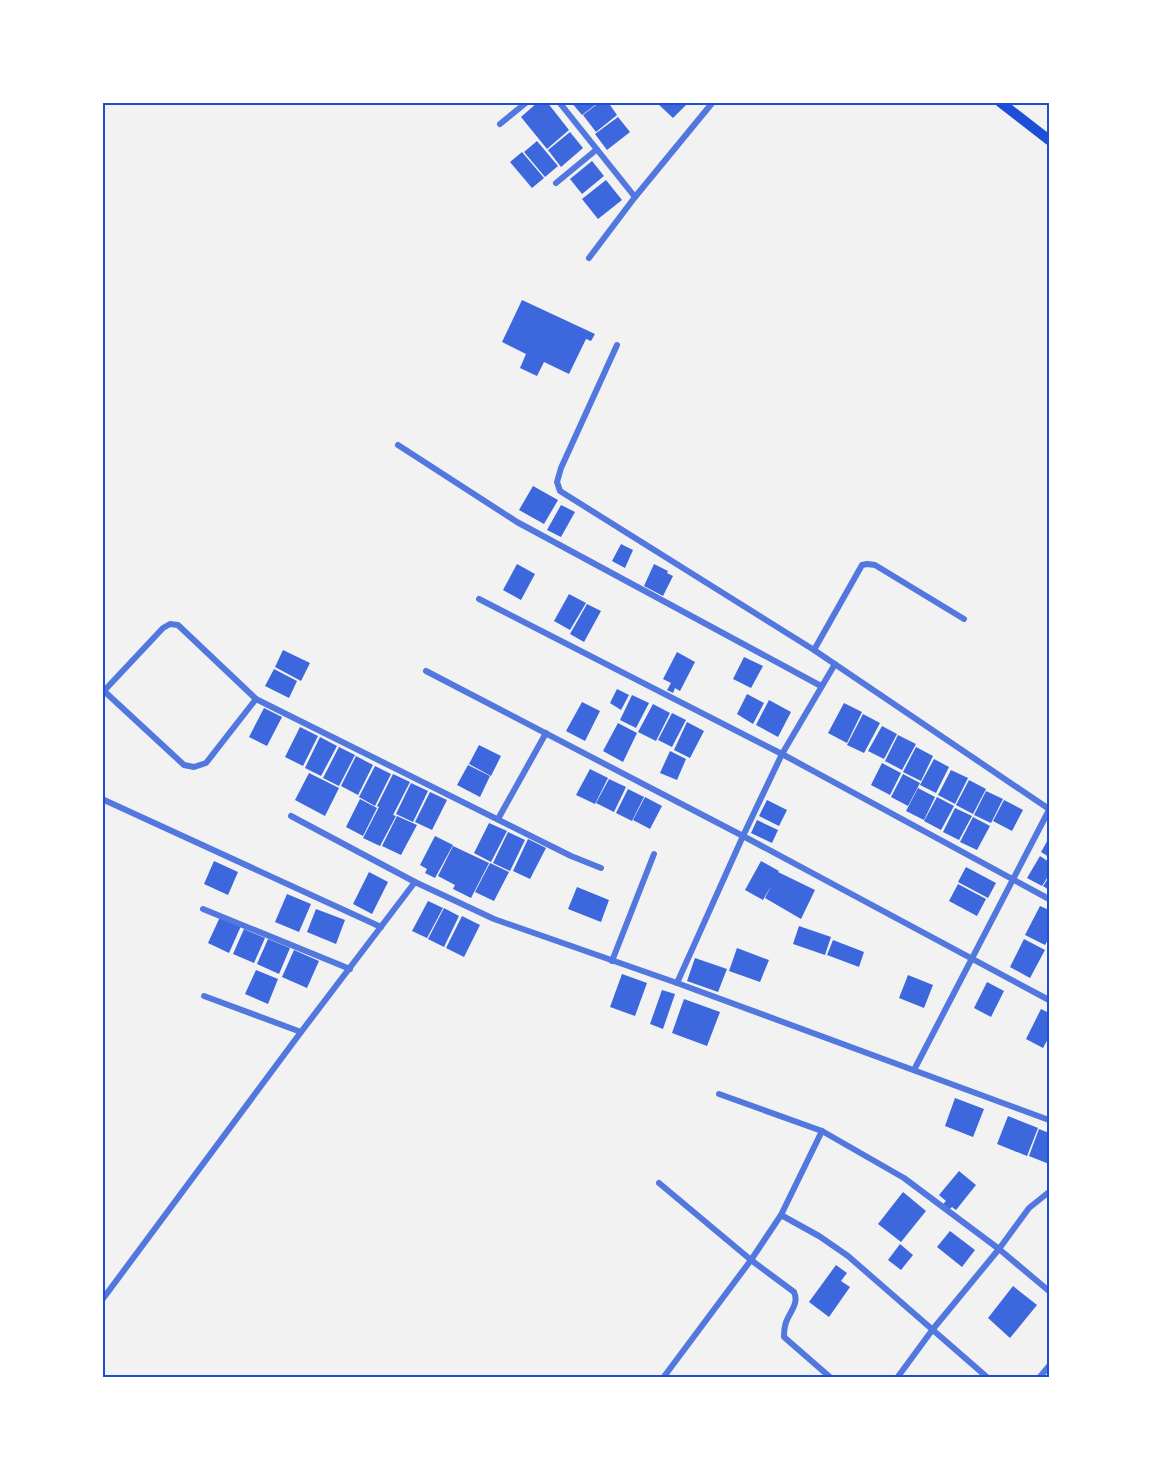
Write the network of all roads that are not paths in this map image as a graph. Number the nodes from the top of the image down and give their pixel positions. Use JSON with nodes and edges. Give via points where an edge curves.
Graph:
{"nodes":[{"id":1,"x":527,"y":102,"type":"edge"},
{"id":2,"x":559,"y":102,"type":"edge"},
{"id":3,"x":713,"y":102,"type":"edge"},
{"id":4,"x":1000,"y":102,"type":"edge"},
{"id":5,"x":501,"y":124,"type":"dead end"},
{"id":6,"x":1049,"y":140,"type":"edge"},
{"id":7,"x":596,"y":150,"type":"junction"},
{"id":8,"x":556,"y":183,"type":"dead end"},
{"id":9,"x":635,"y":197,"type":"junction"},
{"id":10,"x":589,"y":258,"type":"dead end"},
{"id":11,"x":617,"y":345,"type":"dead end"},
{"id":12,"x":398,"y":445,"type":"dead end"},
{"id":13,"x":479,"y":599,"type":"dead end"},
{"id":14,"x":964,"y":619,"type":"dead end"},
{"id":15,"x":814,"y":650,"type":"junction"},
{"id":16,"x":835,"y":664,"type":"junction"},
{"id":17,"x":426,"y":671,"type":"dead end"},
{"id":18,"x":821,"y":686,"type":"junction"},
{"id":19,"x":103,"y":692,"type":"edge"},
{"id":20,"x":256,"y":699,"type":"junction"},
{"id":21,"x":546,"y":733,"type":"junction"},
{"id":22,"x":782,"y":754,"type":"junction"},
{"id":23,"x":102,"y":799,"type":"edge"},
{"id":24,"x":1049,"y":810,"type":"edge"},
{"id":25,"x":291,"y":816,"type":"dead end"},
{"id":26,"x":498,"y":819,"type":"junction"},
{"id":27,"x":743,"y":836,"type":"junction"},
{"id":28,"x":654,"y":854,"type":"dead end"},
{"id":29,"x":601,"y":868,"type":"dead end"},
{"id":30,"x":1013,"y":880,"type":"junction"},
{"id":31,"x":415,"y":882,"type":"junction"},
{"id":32,"x":1049,"y":899,"type":"edge"},
{"id":33,"x":203,"y":909,"type":"dead end"},
{"id":34,"x":381,"y":927,"type":"junction"},
{"id":35,"x":972,"y":959,"type":"junction"},
{"id":36,"x":612,"y":961,"type":"junction"},
{"id":37,"x":350,"y":969,"type":"junction"},
{"id":38,"x":677,"y":984,"type":"junction"},
{"id":39,"x":204,"y":996,"type":"dead end"},
{"id":40,"x":1049,"y":1000,"type":"edge"},
{"id":41,"x":301,"y":1032,"type":"junction"},
{"id":42,"x":914,"y":1070,"type":"junction"},
{"id":43,"x":719,"y":1094,"type":"dead end"},
{"id":44,"x":1049,"y":1120,"type":"edge"},
{"id":45,"x":822,"y":1131,"type":"junction"},
{"id":46,"x":659,"y":1183,"type":"dead end"},
{"id":47,"x":1049,"y":1192,"type":"edge"},
{"id":48,"x":781,"y":1215,"type":"junction"},
{"id":49,"x":999,"y":1249,"type":"junction"},
{"id":50,"x":751,"y":1260,"type":"junction"},
{"id":51,"x":1049,"y":1292,"type":"edge"},
{"id":52,"x":102,"y":1300,"type":"edge"},
{"id":53,"x":933,"y":1329,"type":"junction"},
{"id":54,"x":1049,"y":1366,"type":"edge"},
{"id":55,"x":663,"y":1378,"type":"edge"},
{"id":56,"x":831,"y":1378,"type":"edge"},
{"id":57,"x":897,"y":1378,"type":"edge"},
{"id":58,"x":987,"y":1378,"type":"edge"},
{"id":59,"x":1039,"y":1378,"type":"edge"}],
"edges":[{"from":1,"to":5,"type":"street"},
{"from":2,"to":7,"type":"street"},
{"from":3,"to":9,"type":"street"},
{"from":4,"to":6,"type":"main road"},
{"from":7,"to":8,"type":"street"},
{"from":7,"to":9,"type":"street"},
{"from":9,"to":10,"type":"street"},
{"from":11,"to":15,"type":"street","via":[[561,468],[557,483],[560,491]]},
{"from":12,"to":18,"type":"street","via":[[517,522]]},
{"from":13,"to":22,"type":"street"},
{"from":14,"to":15,"type":"street","via":[[875,566],[862,565]]},
{"from":15,"to":16,"type":"street"},
{"from":16,"to":18,"type":"street"},
{"from":16,"to":24,"type":"street"},
{"from":17,"to":21,"type":"street"},
{"from":18,"to":22,"type":"street"},
{"from":19,"to":20,"type":"street","via":[[170,624],[178,625]]},
{"from":19,"to":20,"type":"street","via":[[184,765],[194,767],[206,763]]},
{"from":20,"to":26,"type":"street"},
{"from":21,"to":26,"type":"street"},
{"from":21,"to":27,"type":"street"},
{"from":22,"to":27,"type":"street"},
{"from":22,"to":30,"type":"street"},
{"from":23,"to":34,"type":"street"},
{"from":24,"to":30,"type":"street"},
{"from":25,"to":31,"type":"street"},
{"from":26,"to":29,"type":"street"},
{"from":27,"to":35,"type":"street"},
{"from":27,"to":38,"type":"street"},
{"from":28,"to":36,"type":"street"},
{"from":30,"to":32,"type":"street"},
{"from":30,"to":35,"type":"street"},
{"from":31,"to":34,"type":"street"},
{"from":31,"to":36,"type":"street","via":[[494,919]]},
{"from":33,"to":37,"type":"street"},
{"from":34,"to":37,"type":"street"},
{"from":35,"to":40,"type":"street"},
{"from":35,"to":42,"type":"street"},
{"from":36,"to":38,"type":"street"},
{"from":37,"to":41,"type":"street"},
{"from":38,"to":42,"type":"street"},
{"from":39,"to":41,"type":"street"},
{"from":41,"to":52,"type":"street"},
{"from":42,"to":44,"type":"street"},
{"from":43,"to":45,"type":"street"},
{"from":45,"to":48,"type":"street"},
{"from":45,"to":49,"type":"street","via":[[904,1178]]},
{"from":46,"to":50,"type":"street"},
{"from":47,"to":49,"type":"street","via":[[1029,1208]]},
{"from":48,"to":50,"type":"street"},
{"from":48,"to":53,"type":"street","via":[[848,1256]]},
{"from":49,"to":51,"type":"street"},
{"from":49,"to":53,"type":"street"},
{"from":50,"to":55,"type":"street"},
{"from":50,"to":56,"type":"street","via":[[794,1292],[795,1305],[784,1337]]},
{"from":53,"to":57,"type":"street"},
{"from":53,"to":58,"type":"street"},
{"from":54,"to":59,"type":"street"}]}
